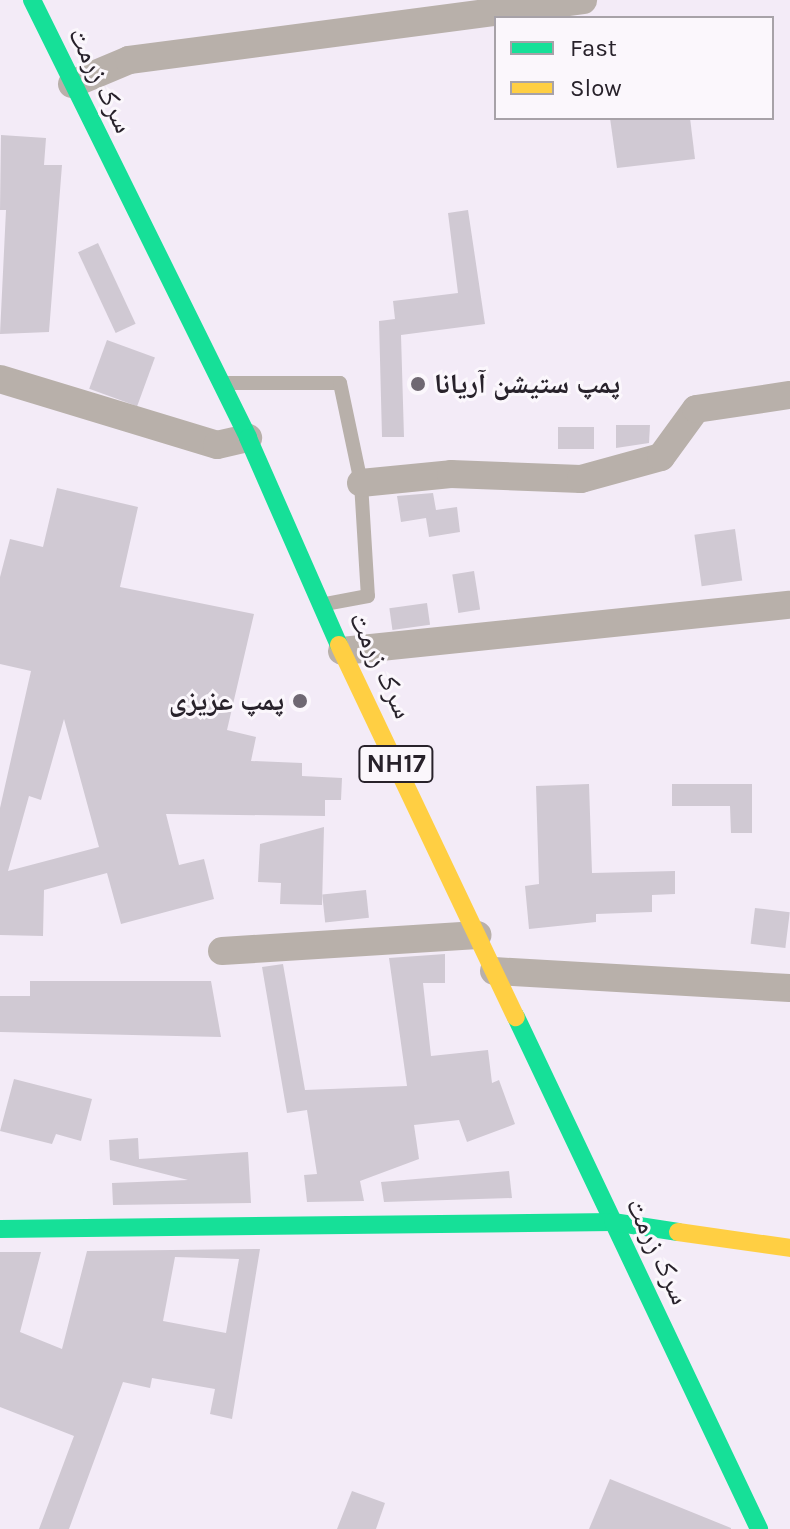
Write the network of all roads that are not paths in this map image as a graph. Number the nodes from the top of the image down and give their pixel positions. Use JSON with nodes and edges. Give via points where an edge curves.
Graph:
{"nodes":[{"id":1,"x":32,"y":0,"type":"edge"},
{"id":2,"x":583,"y":0,"type":"edge"},
{"id":3,"x":72,"y":84,"type":"junction"},
{"id":4,"x":0,"y":379,"type":"edge"},
{"id":5,"x":219,"y":383,"type":"junction"},
{"id":6,"x":790,"y":395,"type":"edge"},
{"id":7,"x":248,"y":438,"type":"junction"},
{"id":8,"x":361,"y":483,"type":"junction"},
{"id":9,"x":322,"y":605,"type":"junction"},
{"id":10,"x":790,"y":605,"type":"edge"},
{"id":11,"x":342,"y":651,"type":"junction"},
{"id":12,"x":477,"y":935,"type":"junction"},
{"id":13,"x":222,"y":951,"type":"dead end"},
{"id":14,"x":494,"y":971,"type":"junction"},
{"id":15,"x":790,"y":988,"type":"edge"},
{"id":16,"x":613,"y":1222,"type":"junction"},
{"id":17,"x":0,"y":1229,"type":"edge"},
{"id":18,"x":790,"y":1248,"type":"edge"},
{"id":19,"x":759,"y":1529,"type":"edge"}],
"edges":[{"from":1,"to":3,"type":"main road","name":"سرک زرمت","number":"NH17"},
{"from":2,"to":3,"type":"street","via":[[129,60]]},
{"from":3,"to":5,"type":"main road","name":"سرک زرمت","number":"NH17"},
{"from":4,"to":7,"type":"street","via":[[217,445]]},
{"from":5,"to":7,"type":"main road","name":"سرک زرمت","number":"NH17"},
{"from":5,"to":8,"type":"lane","via":[[340,383]]},
{"from":6,"to":8,"type":"street","via":[[696,409],[661,457],[581,479],[451,474]]},
{"from":7,"to":9,"type":"main road","name":"سرک زرمت","number":"NH17"},
{"from":8,"to":9,"type":"lane","via":[[368,596]]},
{"from":9,"to":11,"type":"main road","name":"سرک زرمت","number":"NH17"},
{"from":10,"to":11,"type":"street"},
{"from":11,"to":12,"type":"main road","name":"سرک زرمت","number":"NH17"},
{"from":12,"to":13,"type":"street"},
{"from":12,"to":14,"type":"main road","name":"سرک زرمت","number":"NH17"},
{"from":14,"to":15,"type":"street"},
{"from":14,"to":16,"type":"main road","name":"سرک زرمت","number":"NH17"},
{"from":16,"to":17,"type":"main road"},
{"from":16,"to":18,"type":"main road"},
{"from":16,"to":19,"type":"main road","name":"سرک زرمت","number":"NH17"}]}
